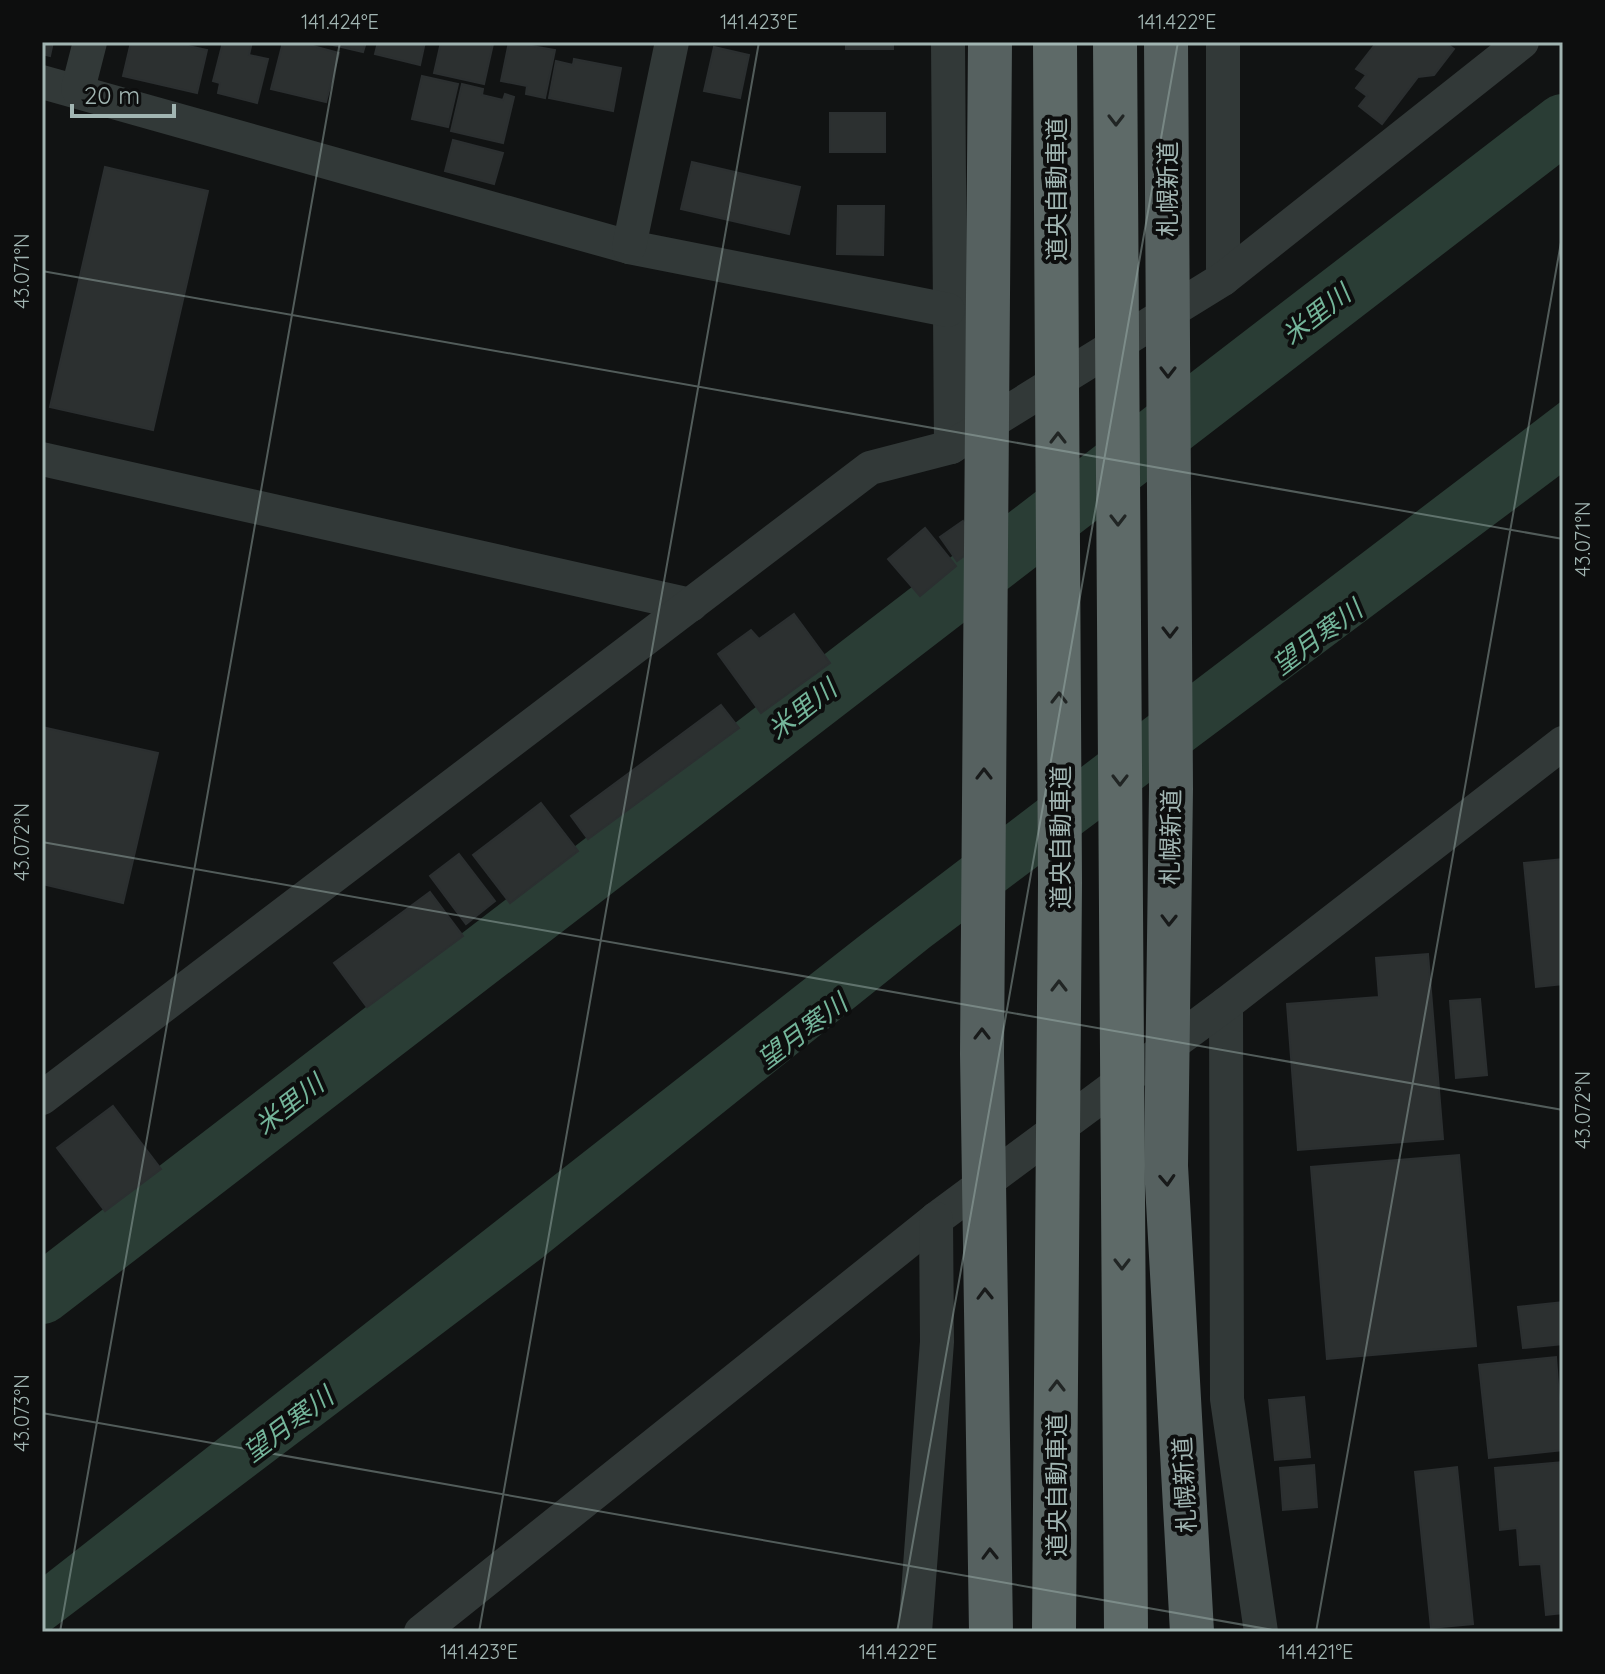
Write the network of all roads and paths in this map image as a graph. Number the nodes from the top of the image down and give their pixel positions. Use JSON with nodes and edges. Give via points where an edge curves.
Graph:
{"nodes":[{"id":1,"x":90,"y":42,"type":"edge"},
{"id":2,"x":672,"y":42,"type":"edge"},
{"id":3,"x":948,"y":42,"type":"edge"},
{"id":4,"x":990,"y":42,"type":"edge"},
{"id":5,"x":1055,"y":42,"type":"edge"},
{"id":6,"x":1115,"y":42,"type":"edge"},
{"id":7,"x":1166,"y":42,"type":"edge"},
{"id":8,"x":1223,"y":42,"type":"edge"},
{"id":9,"x":1522,"y":42,"type":"edge"},
{"id":10,"x":42,"y":82,"type":"edge"},
{"id":11,"x":78,"y":89,"type":"junction"},
{"id":12,"x":629,"y":247,"type":"junction"},
{"id":13,"x":1223,"y":279,"type":"junction"},
{"id":14,"x":948,"y":310,"type":"junction"},
{"id":15,"x":951,"y":447,"type":"junction"},
{"id":16,"x":42,"y":459,"type":"edge"},
{"id":17,"x":691,"y":605,"type":"junction"},
{"id":18,"x":1563,"y":743,"type":"edge"},
{"id":19,"x":1226,"y":1004,"type":"junction"},
{"id":20,"x":42,"y":1098,"type":"edge"},
{"id":21,"x":936,"y":1219,"type":"junction"},
{"id":22,"x":1193,"y":1630,"type":"edge"},
{"id":23,"x":421,"y":1632,"type":"edge"},
{"id":24,"x":915,"y":1632,"type":"edge"},
{"id":25,"x":991,"y":1632,"type":"edge"},
{"id":26,"x":1054,"y":1632,"type":"edge"},
{"id":27,"x":1126,"y":1632,"type":"edge"},
{"id":28,"x":1261,"y":1632,"type":"edge"}],
"edges":[{"from":1,"to":11,"type":"street"},
{"from":2,"to":12,"type":"street"},
{"from":3,"to":14,"type":"street"},
{"from":25,"to":4,"type":"highway","one_way":true,"via":[[982,1054]]},
{"from":26,"to":5,"type":"highway","name":"道央自動車道","one_way":true,"via":[[1060,883]]},
{"from":6,"to":27,"type":"highway","one_way":true},
{"from":7,"to":22,"type":"highway","name":"札幌新道","one_way":true,"via":[[1171,773],[1166,1166]]},
{"from":8,"to":13,"type":"street"},
{"from":9,"to":13,"type":"street"},
{"from":10,"to":11,"type":"street"},
{"from":11,"to":12,"type":"street"},
{"from":12,"to":14,"type":"street"},
{"from":13,"to":15,"type":"street"},
{"from":14,"to":15,"type":"street"},
{"from":15,"to":17,"type":"street","via":[[870,468]]},
{"from":16,"to":17,"type":"street"},
{"from":17,"to":20,"type":"street"},
{"from":18,"to":19,"type":"street"},
{"from":19,"to":21,"type":"street"},
{"from":19,"to":28,"type":"street","via":[[1227,1399]]},
{"from":21,"to":23,"type":"street"},
{"from":21,"to":24,"type":"street","via":[[937,1342]]}]}
